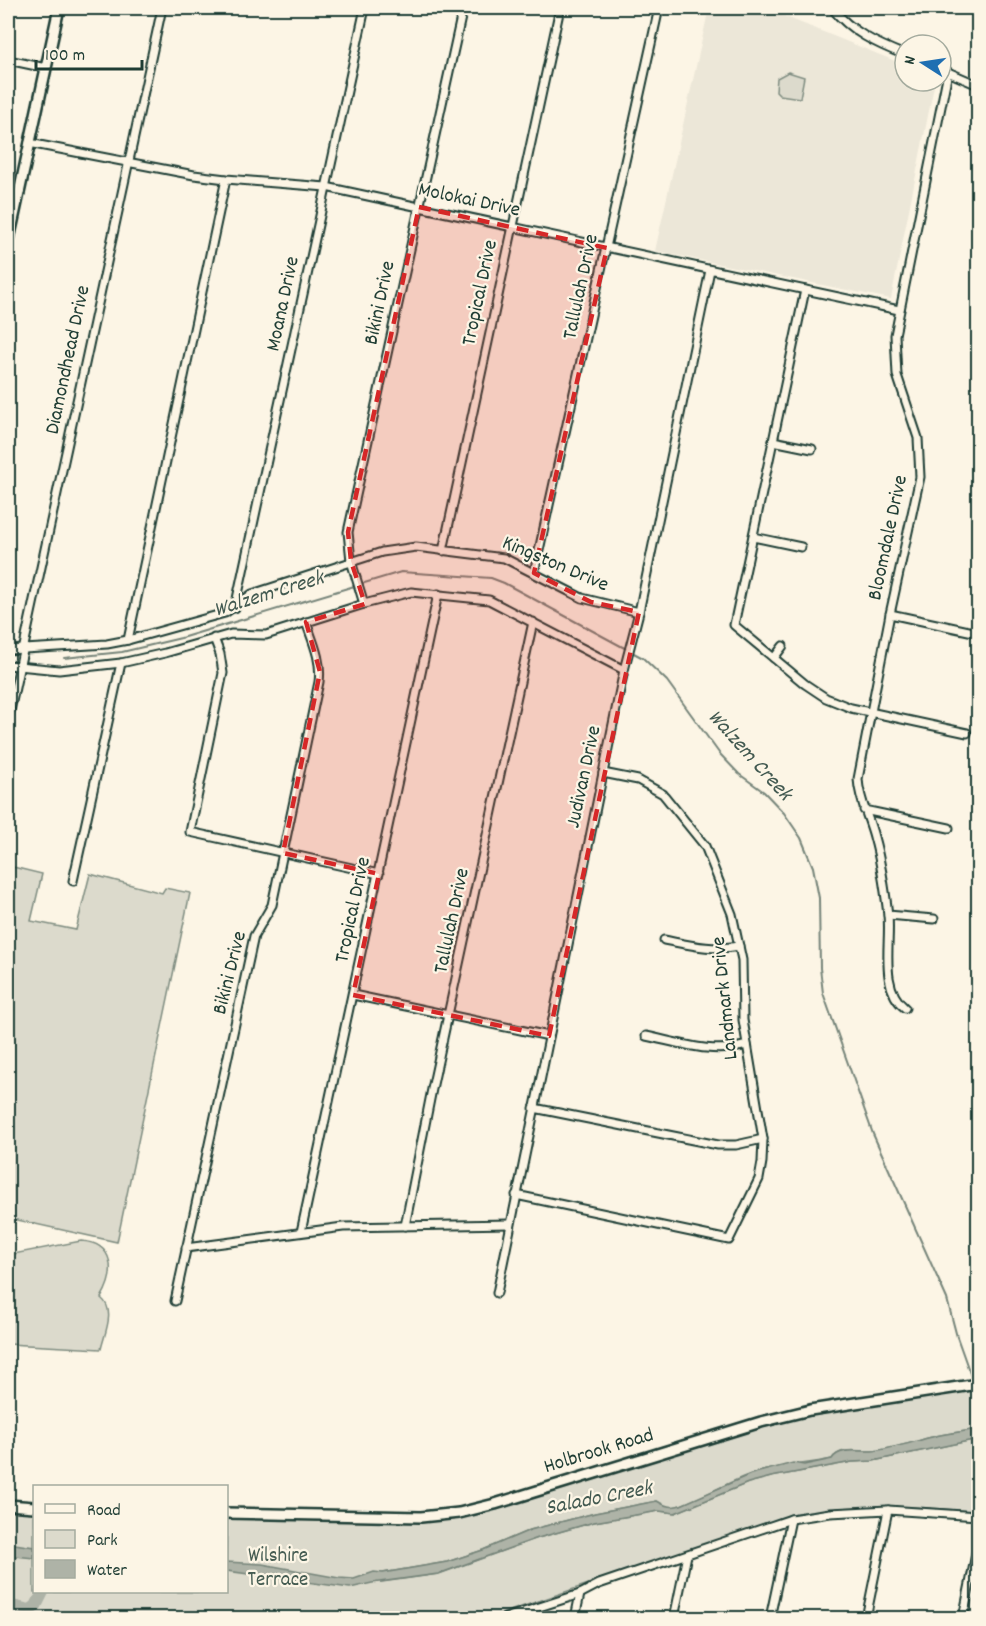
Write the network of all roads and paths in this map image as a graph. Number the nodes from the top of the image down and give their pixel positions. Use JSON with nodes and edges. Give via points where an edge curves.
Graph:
{"nodes":[{"id":1,"x":58,"y":8,"type":"edge"},
{"id":2,"x":162,"y":8,"type":"edge"},
{"id":3,"x":365,"y":8,"type":"edge"},
{"id":4,"x":463,"y":8,"type":"edge"},
{"id":5,"x":560,"y":8,"type":"edge"},
{"id":6,"x":659,"y":8,"type":"edge"},
{"id":7,"x":831,"y":8,"type":"edge"},
{"id":8,"x":893,"y":50,"type":"edge"},
{"id":9,"x":8,"y":60,"type":"edge"},
{"id":10,"x":45,"y":68,"type":"junction"},
{"id":11,"x":953,"y":74,"type":"edge"},
{"id":12,"x":978,"y":85,"type":"edge"},
{"id":13,"x":941,"y":93,"type":"edge"},
{"id":14,"x":29,"y":143,"type":"junction"},
{"id":15,"x":128,"y":163,"type":"junction"},
{"id":16,"x":226,"y":179,"type":"junction"},
{"id":17,"x":326,"y":187,"type":"junction"},
{"id":18,"x":419,"y":207,"type":"junction"},
{"id":19,"x":512,"y":227,"type":"junction"},
{"id":20,"x":8,"y":244,"type":"edge"},
{"id":21,"x":607,"y":248,"type":"junction"},
{"id":22,"x":710,"y":270,"type":"junction"},
{"id":23,"x":805,"y":290,"type":"junction"},
{"id":24,"x":899,"y":310,"type":"junction"},
{"id":25,"x":773,"y":441,"type":"junction"},
{"id":26,"x":812,"y":449,"type":"dead end"},
{"id":27,"x":753,"y":537,"type":"junction"},
{"id":28,"x":801,"y":547,"type":"dead end"},
{"id":29,"x":442,"y":551,"type":"junction"},
{"id":30,"x":351,"y":561,"type":"junction"},
{"id":31,"x":534,"y":573,"type":"junction"},
{"id":32,"x":438,"y":594,"type":"junction"},
{"id":33,"x":364,"y":604,"type":"junction"},
{"id":34,"x":235,"y":608,"type":"junction"},
{"id":35,"x":639,"y":612,"type":"junction"},
{"id":36,"x":890,"y":614,"type":"junction"},
{"id":37,"x":306,"y":622,"type":"junction"},
{"id":38,"x":533,"y":622,"type":"junction"},
{"id":39,"x":978,"y":633,"type":"edge"},
{"id":40,"x":214,"y":638,"type":"junction"},
{"id":41,"x":128,"y":640,"type":"junction"},
{"id":42,"x":783,"y":646,"type":"dead end"},
{"id":43,"x":8,"y":650,"type":"edge"},
{"id":44,"x":23,"y":651,"type":"junction"},
{"id":45,"x":774,"y":658,"type":"junction"},
{"id":46,"x":121,"y":663,"type":"junction"},
{"id":47,"x":8,"y":665,"type":"edge"},
{"id":48,"x":19,"y":668,"type":"junction"},
{"id":49,"x":624,"y":670,"type":"junction"},
{"id":50,"x":871,"y":712,"type":"junction"},
{"id":51,"x":8,"y":720,"type":"edge"},
{"id":52,"x":967,"y":733,"type":"dead end"},
{"id":53,"x":603,"y":773,"type":"junction"},
{"id":54,"x":864,"y":810,"type":"junction"},
{"id":55,"x":949,"y":828,"type":"dead end"},
{"id":56,"x":284,"y":853,"type":"junction"},
{"id":57,"x":379,"y":873,"type":"junction"},
{"id":58,"x":73,"y":881,"type":"dead end"},
{"id":59,"x":888,"y":915,"type":"junction"},
{"id":60,"x":934,"y":919,"type":"dead end"},
{"id":61,"x":664,"y":940,"type":"dead end"},
{"id":62,"x":739,"y":945,"type":"junction"},
{"id":63,"x":353,"y":995,"type":"junction"},
{"id":64,"x":905,"y":1008,"type":"dead end"},
{"id":65,"x":450,"y":1015,"type":"junction"},
{"id":66,"x":549,"y":1036,"type":"junction"},
{"id":67,"x":646,"y":1036,"type":"dead end"},
{"id":68,"x":747,"y":1045,"type":"junction"},
{"id":69,"x":534,"y":1108,"type":"junction"},
{"id":70,"x":763,"y":1139,"type":"junction"},
{"id":71,"x":516,"y":1195,"type":"junction"},
{"id":72,"x":510,"y":1224,"type":"junction"},
{"id":73,"x":405,"y":1226,"type":"junction"},
{"id":74,"x":301,"y":1232,"type":"junction"},
{"id":75,"x":186,"y":1248,"type":"junction"},
{"id":76,"x":497,"y":1293,"type":"dead end"},
{"id":77,"x":174,"y":1301,"type":"dead end"},
{"id":78,"x":978,"y":1384,"type":"edge"},
{"id":79,"x":8,"y":1506,"type":"edge"},
{"id":80,"x":33,"y":1507,"type":"edge"},
{"id":81,"x":888,"y":1510,"type":"junction"},
{"id":82,"x":228,"y":1513,"type":"edge"},
{"id":83,"x":978,"y":1516,"type":"edge"},
{"id":84,"x":791,"y":1519,"type":"junction"},
{"id":85,"x":978,"y":1544,"type":"edge"},
{"id":86,"x":687,"y":1555,"type":"junction"},
{"id":87,"x":580,"y":1594,"type":"junction"},
{"id":88,"x":505,"y":1618,"type":"edge"},
{"id":89,"x":575,"y":1618,"type":"edge"},
{"id":90,"x":674,"y":1618,"type":"edge"},
{"id":91,"x":770,"y":1618,"type":"edge"},
{"id":92,"x":866,"y":1618,"type":"edge"},
{"id":93,"x":963,"y":1618,"type":"edge"}],
"edges":[{"from":1,"to":10,"type":"street"},
{"from":2,"to":15,"type":"street","name":"Diamondhead Drive"},
{"from":3,"to":17,"type":"street","name":"Moana Drive"},
{"from":4,"to":18,"type":"street","name":"Bikini Drive"},
{"from":5,"to":19,"type":"street","name":"Tropical Drive"},
{"from":6,"to":21,"type":"street","name":"Tallulah Drive"},
{"from":7,"to":8,"type":"street","via":[[858,32]]},
{"from":9,"to":10,"type":"street"},
{"from":10,"to":14,"type":"street"},
{"from":11,"to":12,"type":"street"},
{"from":13,"to":24,"type":"street","name":"Bloomdale Drive"},
{"from":14,"to":15,"type":"street","name":"Molokai Drive"},
{"from":14,"to":20,"type":"street"},
{"from":15,"to":16,"type":"street","name":"Molokai Drive"},
{"from":15,"to":44,"type":"street","name":"Diamondhead Drive"},
{"from":16,"to":17,"type":"street","name":"Molokai Drive"},
{"from":16,"to":41,"type":"street"},
{"from":17,"to":18,"type":"street","name":"Molokai Drive"},
{"from":17,"to":34,"type":"street","name":"Moana Drive"},
{"from":18,"to":19,"type":"street","name":"Molokai Drive"},
{"from":18,"to":30,"type":"street","name":"Bikini Drive","via":[[348,532]]},
{"from":19,"to":21,"type":"street","name":"Molokai Drive"},
{"from":19,"to":29,"type":"street","name":"Tropical Drive"},
{"from":21,"to":22,"type":"street","name":"Molokai Drive"},
{"from":21,"to":31,"type":"street","name":"Tallulah Drive"},
{"from":22,"to":23,"type":"street","name":"Molokai Drive"},
{"from":22,"to":35,"type":"street","name":"Judivan Drive"},
{"from":23,"to":24,"type":"street","name":"Molokai Drive"},
{"from":23,"to":25,"type":"street"},
{"from":24,"to":36,"type":"street","name":"Bloomdale Drive","via":[[896,369],[915,426],[921,464]]},
{"from":25,"to":26,"type":"street"},
{"from":25,"to":27,"type":"street"},
{"from":27,"to":28,"type":"street"},
{"from":27,"to":45,"type":"street","via":[[734,625]]},
{"from":29,"to":30,"type":"street","name":"Kingston Drive","via":[[405,548]]},
{"from":29,"to":31,"type":"street","name":"Kingston Drive","via":[[497,556]]},
{"from":30,"to":33,"type":"street","name":"Bikini Drive"},
{"from":30,"to":34,"type":"street","name":"Kingston Drive","via":[[252,594]]},
{"from":31,"to":35,"type":"street","name":"Kingston Drive","via":[[591,602]]},
{"from":32,"to":33,"type":"street","via":[[406,593]]},
{"from":32,"to":38,"type":"street","via":[[489,600]]},
{"from":32,"to":57,"type":"street","name":"Tropical Drive"},
{"from":33,"to":37,"type":"street"},
{"from":34,"to":41,"type":"street","name":"Kingston Drive","via":[[209,619]]},
{"from":35,"to":49,"type":"street","name":"Judivan Drive"},
{"from":36,"to":39,"type":"street"},
{"from":36,"to":50,"type":"street","name":"Bloomdale Drive"},
{"from":37,"to":40,"type":"street","via":[[266,635],[231,634]]},
{"from":37,"to":56,"type":"street","name":"Bikini Drive","via":[[321,672]]},
{"from":38,"to":49,"type":"street"},
{"from":38,"to":65,"type":"street","name":"Tallulah Drive"},
{"from":40,"to":46,"type":"street"},
{"from":40,"to":56,"type":"street","via":[[223,673],[190,832]]},
{"from":41,"to":44,"type":"street","name":"Kingston Drive"},
{"from":42,"to":45,"type":"street"},
{"from":43,"to":44,"type":"street","name":"Kingston Drive"},
{"from":44,"to":48,"type":"street","name":"Diamondhead Drive"},
{"from":45,"to":50,"type":"street","via":[[826,698]]},
{"from":46,"to":48,"type":"street","via":[[59,670]]},
{"from":46,"to":58,"type":"street"},
{"from":47,"to":48,"type":"street"},
{"from":48,"to":51,"type":"street","name":"Diamondhead Drive"},
{"from":49,"to":53,"type":"street","name":"Judivan Drive"},
{"from":50,"to":52,"type":"street"},
{"from":50,"to":54,"type":"street","name":"Bloomdale Drive","via":[[858,779]]},
{"from":53,"to":62,"type":"street","name":"Landmark Drive","via":[[638,780],[657,790],[702,840],[728,901]]},
{"from":53,"to":66,"type":"street","name":"Judivan Drive"},
{"from":54,"to":55,"type":"street"},
{"from":54,"to":59,"type":"street","name":"Bloomdale Drive","via":[[875,839]]},
{"from":56,"to":57,"type":"street"},
{"from":56,"to":75,"type":"street","name":"Bikini Drive","via":[[272,905],[254,936]]},
{"from":57,"to":63,"type":"street","name":"Tropical Drive"},
{"from":59,"to":60,"type":"street"},
{"from":59,"to":64,"type":"street","name":"Bloomdale Drive","via":[[891,984]]},
{"from":61,"to":62,"type":"street","via":[[707,949]]},
{"from":62,"to":68,"type":"street","name":"Landmark Drive"},
{"from":63,"to":65,"type":"street"},
{"from":63,"to":74,"type":"street","name":"Tropical Drive"},
{"from":65,"to":66,"type":"street"},
{"from":65,"to":73,"type":"street","name":"Tallulah Drive"},
{"from":66,"to":69,"type":"street","name":"Judivan Drive"},
{"from":67,"to":68,"type":"street","via":[[712,1050]]},
{"from":68,"to":70,"type":"street","name":"Landmark Drive"},
{"from":69,"to":70,"type":"street","via":[[718,1145]]},
{"from":69,"to":71,"type":"street","name":"Judivan Drive"},
{"from":70,"to":71,"type":"street","name":"Landmark Drive","via":[[759,1179],[729,1240]]},
{"from":71,"to":72,"type":"street","name":"Judivan Drive"},
{"from":72,"to":73,"type":"street"},
{"from":72,"to":76,"type":"street","name":"Judivan Drive"},
{"from":73,"to":74,"type":"street"},
{"from":74,"to":75,"type":"street"},
{"from":75,"to":77,"type":"street","name":"Bikini Drive"},
{"from":78,"to":82,"type":"street","name":"Holbrook Road","via":[[810,1410],[761,1422],[459,1513],[422,1517]]},
{"from":79,"to":80,"type":"street"},
{"from":81,"to":83,"type":"street"},
{"from":81,"to":84,"type":"street"},
{"from":81,"to":92,"type":"street"},
{"from":84,"to":86,"type":"street"},
{"from":84,"to":91,"type":"street"},
{"from":85,"to":93,"type":"street"},
{"from":86,"to":87,"type":"street"},
{"from":86,"to":90,"type":"street"},
{"from":87,"to":88,"type":"street"},
{"from":87,"to":89,"type":"street"}]}
